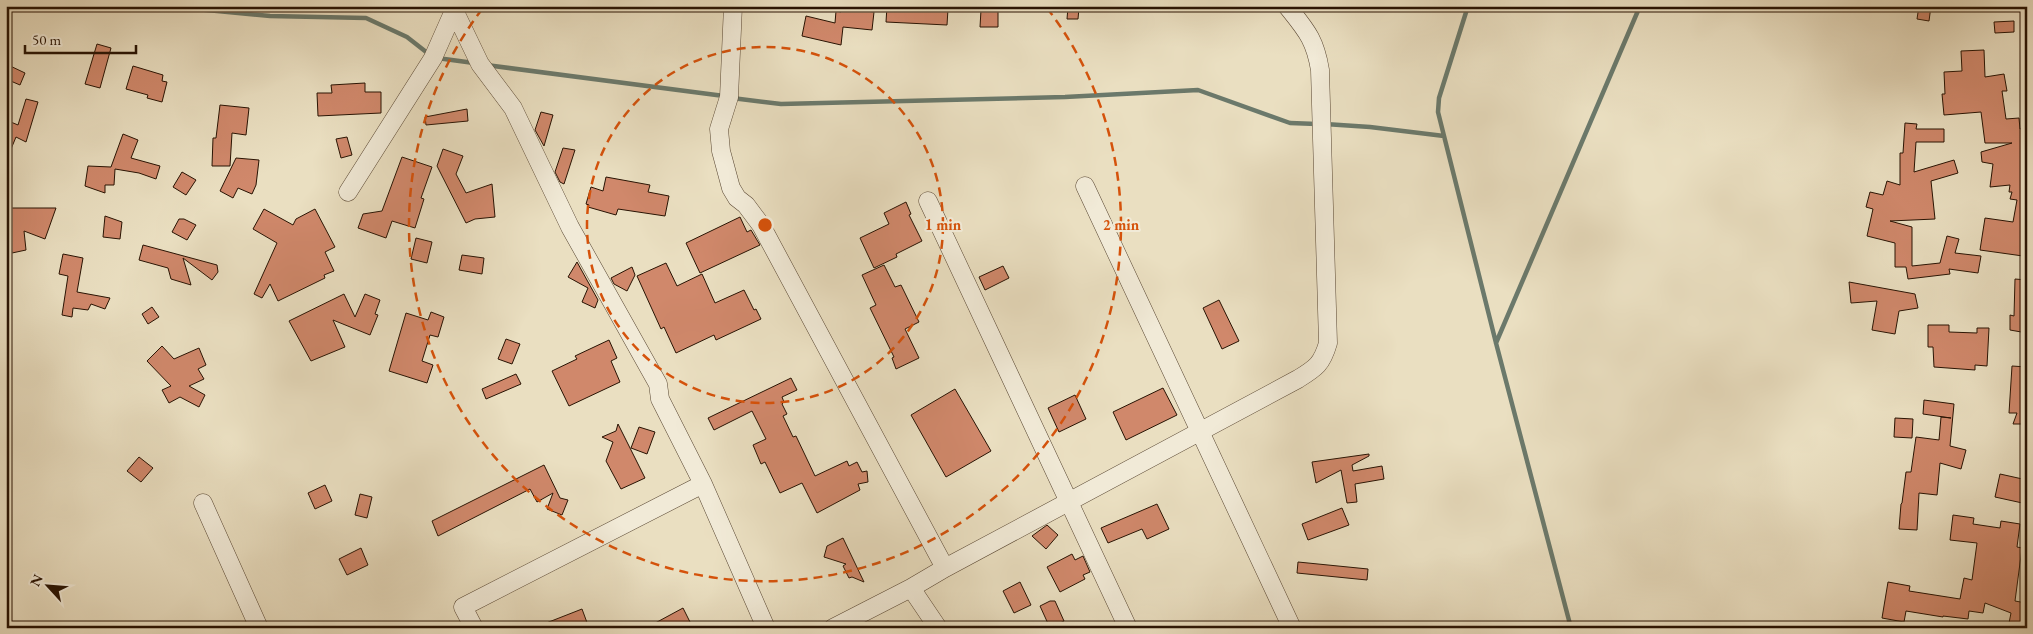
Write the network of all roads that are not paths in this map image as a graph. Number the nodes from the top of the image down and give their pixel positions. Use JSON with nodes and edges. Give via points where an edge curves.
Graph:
{"nodes":[{"id":1,"x":733,"y":6,"type":"edge"},
{"id":2,"x":1287,"y":6,"type":"edge"},
{"id":3,"x":456,"y":9,"type":"edge"},
{"id":4,"x":1085,"y":186,"type":"dead end"},
{"id":5,"x":348,"y":192,"type":"dead end"},
{"id":6,"x":928,"y":201,"type":"dead end"},
{"id":7,"x":1200,"y":430,"type":"junction"},
{"id":8,"x":703,"y":484,"type":"junction"},
{"id":9,"x":1069,"y":502,"type":"junction"},
{"id":10,"x":203,"y":503,"type":"dead end"},
{"id":11,"x":945,"y":568,"type":"junction"},
{"id":12,"x":911,"y":588,"type":"junction"},
{"id":13,"x":259,"y":628,"type":"edge"},
{"id":14,"x":474,"y":628,"type":"edge"},
{"id":15,"x":766,"y":628,"type":"edge"},
{"id":16,"x":833,"y":628,"type":"edge"},
{"id":17,"x":938,"y":628,"type":"edge"},
{"id":18,"x":1128,"y":628,"type":"edge"},
{"id":19,"x":1292,"y":628,"type":"edge"}],
"edges":[{"from":1,"to":11,"type":"street","via":[[729,97],[719,129],[731,188],[761,225]]},
{"from":2,"to":7,"type":"street","via":[[1316,48],[1320,70],[1328,343],[1315,368]]},
{"from":3,"to":5,"type":"street","via":[[433,58]]},
{"from":3,"to":8,"type":"street","via":[[480,64],[513,108],[570,227],[658,384],[660,399]]},
{"from":4,"to":7,"type":"street"},
{"from":6,"to":9,"type":"street"},
{"from":7,"to":9,"type":"street"},
{"from":7,"to":19,"type":"street"},
{"from":8,"to":14,"type":"street","via":[[463,607]]},
{"from":8,"to":15,"type":"street"},
{"from":9,"to":11,"type":"street"},
{"from":9,"to":18,"type":"street"},
{"from":10,"to":13,"type":"street"},
{"from":11,"to":12,"type":"street"},
{"from":12,"to":16,"type":"street"},
{"from":12,"to":17,"type":"street"}]}
